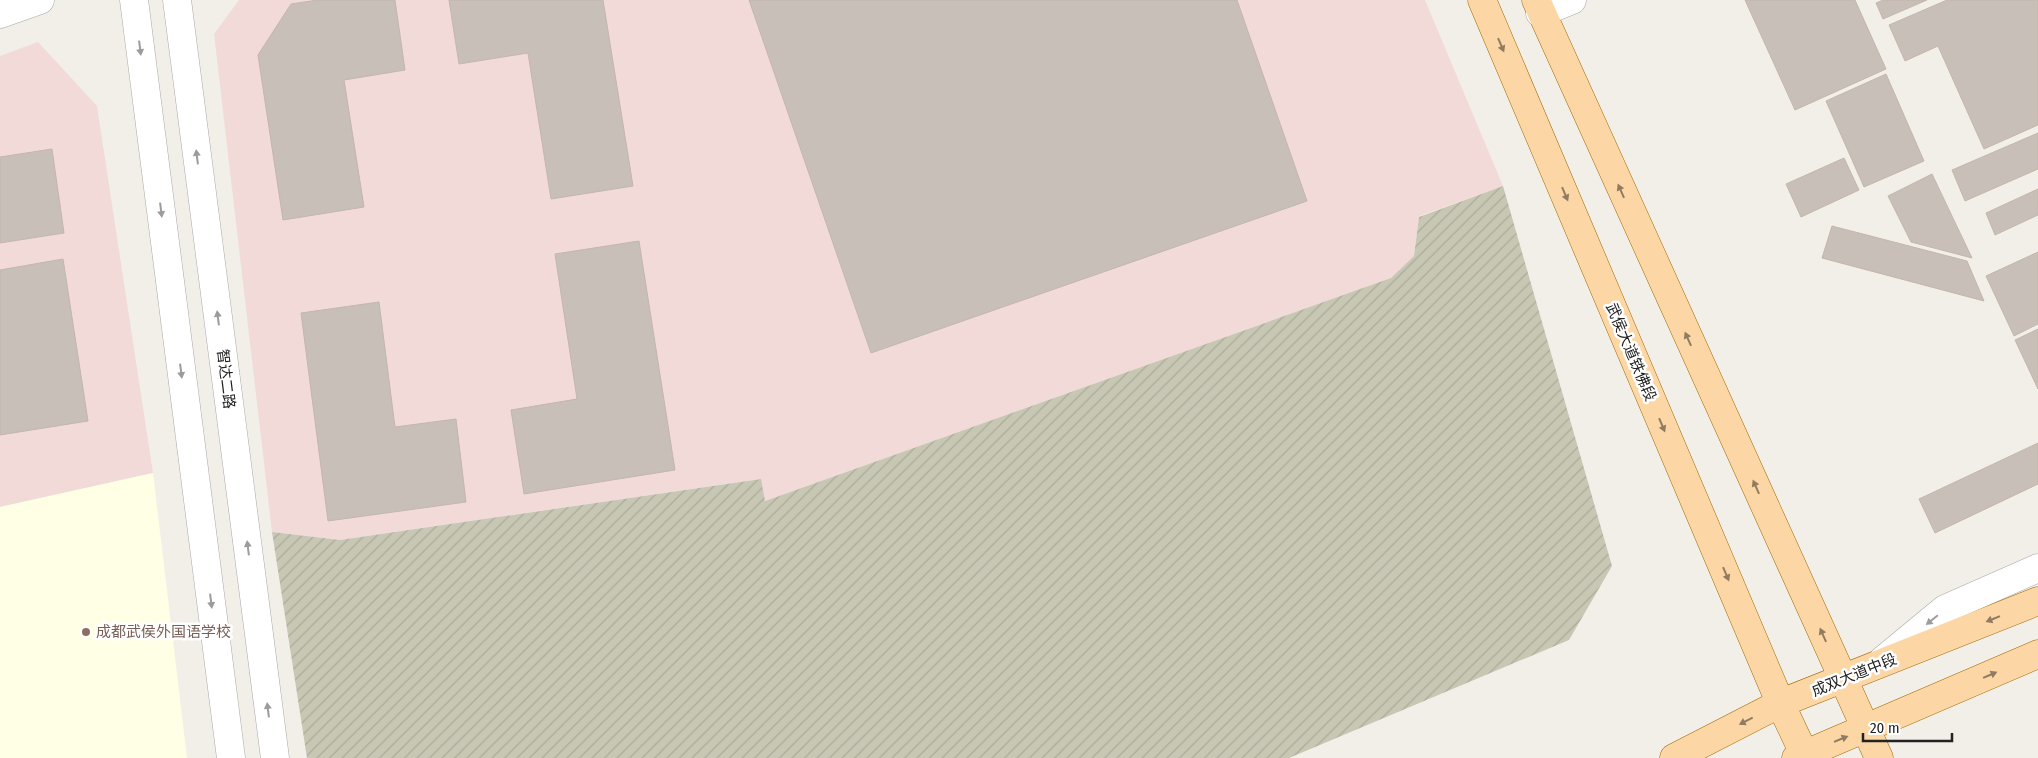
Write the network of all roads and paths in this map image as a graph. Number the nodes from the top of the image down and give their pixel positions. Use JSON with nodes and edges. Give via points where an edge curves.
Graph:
{"nodes":[{"id":1,"x":40,"y":0,"type":"edge"},
{"id":2,"x":134,"y":0,"type":"edge"},
{"id":3,"x":177,"y":0,"type":"edge"},
{"id":4,"x":1482,"y":0,"type":"edge"},
{"id":5,"x":1572,"y":0,"type":"edge"},
{"id":6,"x":1538,"y":6,"type":"edge"},
{"id":7,"x":0,"y":14,"type":"edge"},
{"id":8,"x":2038,"y":568,"type":"edge"},
{"id":9,"x":2038,"y":601,"type":"edge"},
{"id":10,"x":2038,"y":654,"type":"edge"},
{"id":11,"x":1875,"y":666,"type":"junction"},
{"id":12,"x":1843,"y":680,"type":"junction"},
{"id":13,"x":1781,"y":703,"type":"junction"},
{"id":14,"x":1866,"y":729,"type":"junction"},
{"id":15,"x":1802,"y":757,"type":"edge"},
{"id":16,"x":231,"y":758,"type":"edge"},
{"id":17,"x":274,"y":758,"type":"edge"},
{"id":18,"x":1674,"y":758,"type":"edge"},
{"id":19,"x":1879,"y":758,"type":"edge"}],
"edges":[{"from":1,"to":7,"type":"street"},
{"from":2,"to":16,"type":"street","one_way":true},
{"from":17,"to":3,"type":"street","name":"智达二路","one_way":true},
{"from":4,"to":13,"type":"main road","name":"武侯大道铁佛段","one_way":true},
{"from":5,"to":6,"type":"street"},
{"from":12,"to":6,"type":"main road","one_way":true},
{"from":8,"to":11,"type":"street","one_way":true,"via":[[1945,609]]},
{"from":9,"to":11,"type":"main road","name":"成双大道中段","one_way":true},
{"from":14,"to":10,"type":"main road","one_way":true},
{"from":11,"to":12,"type":"main road","name":"成双大道中段"},
{"from":12,"to":13,"type":"main road","name":"成双大道中段"},
{"from":12,"to":14,"type":"main road"},
{"from":13,"to":15,"type":"main road","name":"武侯大道铁佛段"},
{"from":13,"to":18,"type":"main road","name":"成双大道中段","one_way":true},
{"from":15,"to":14,"type":"main road","one_way":true},
{"from":14,"to":19,"type":"main road"}]}
